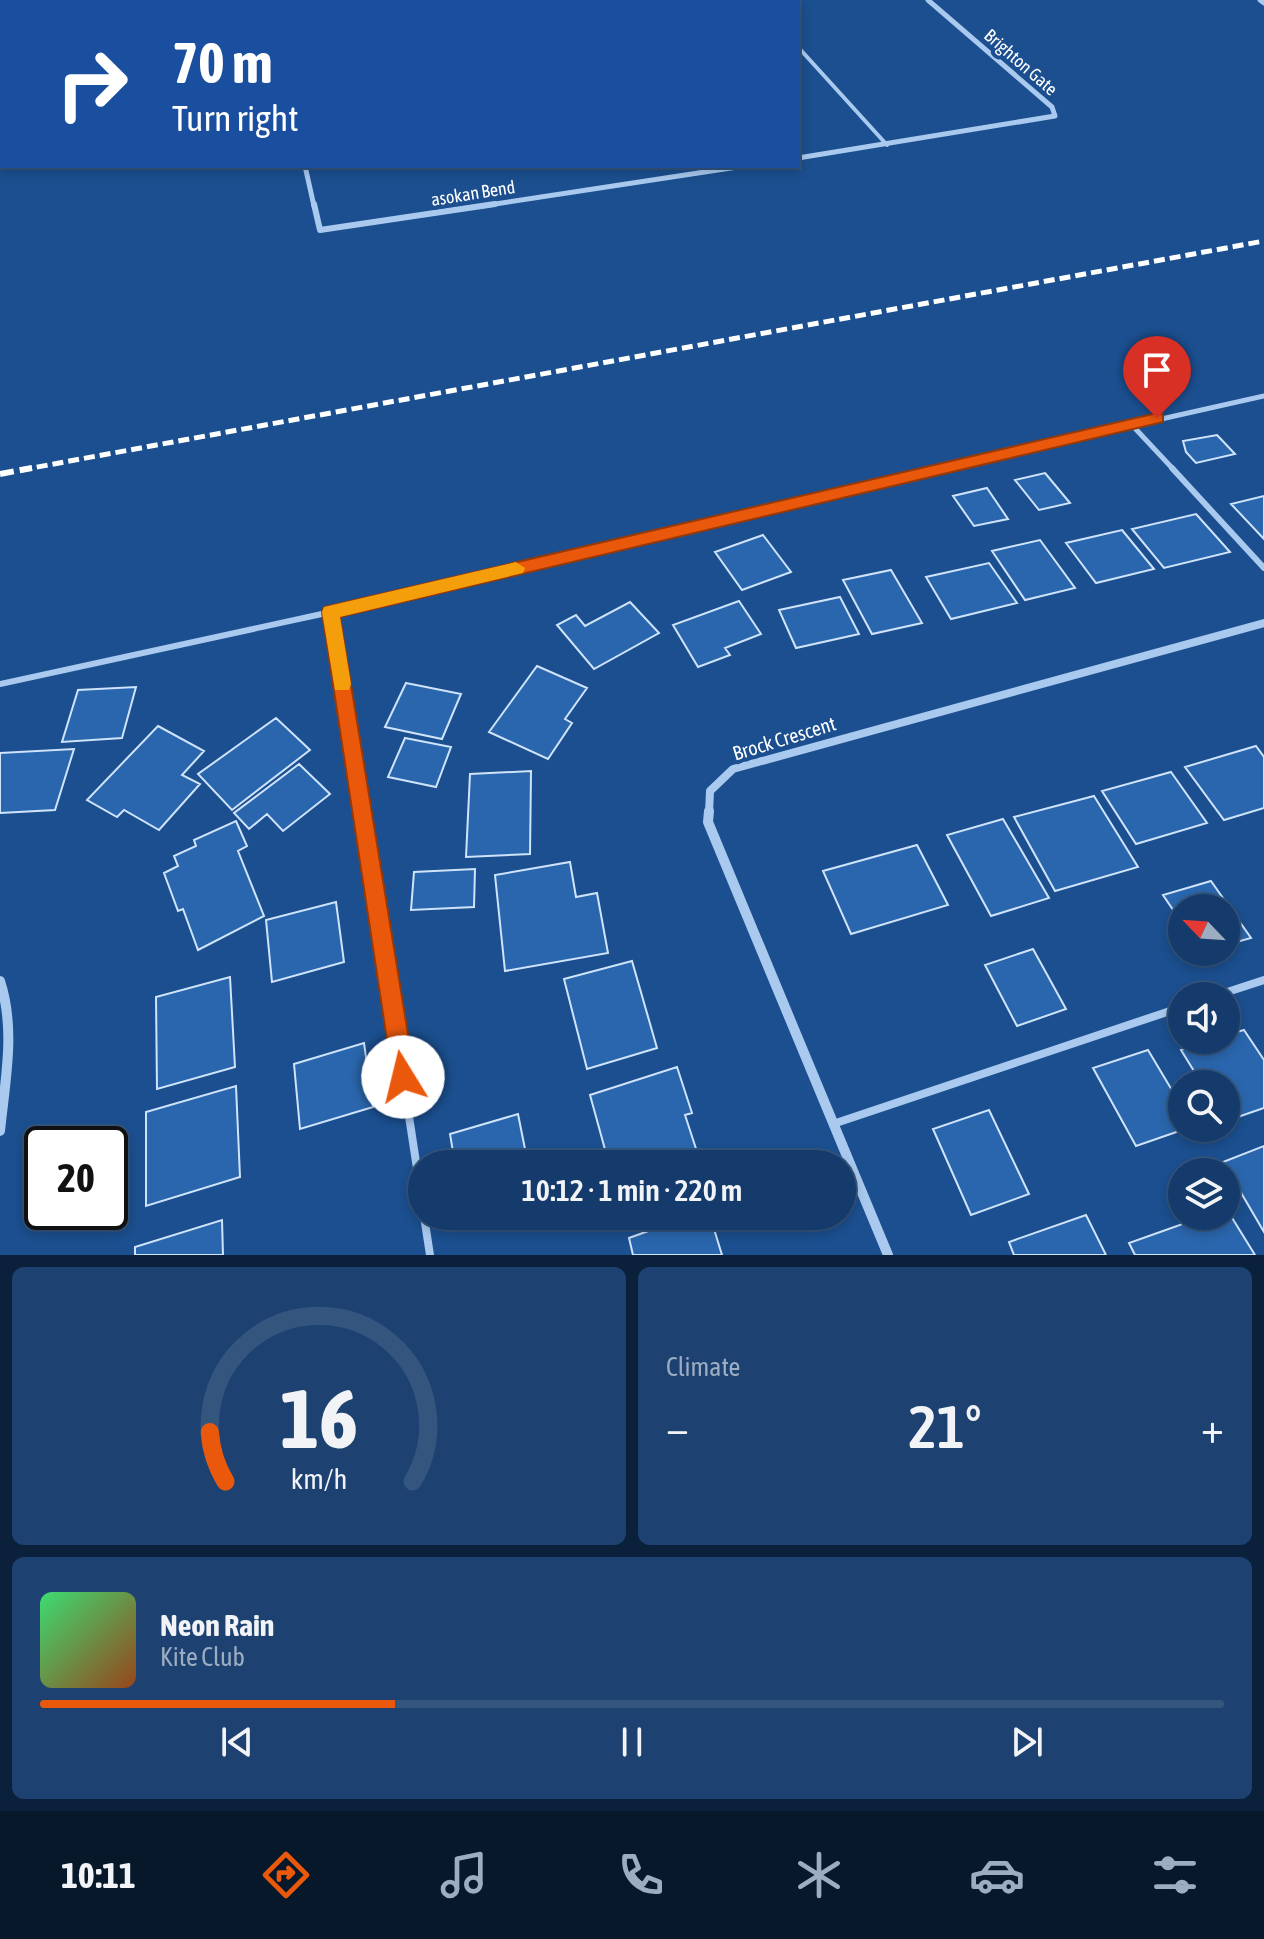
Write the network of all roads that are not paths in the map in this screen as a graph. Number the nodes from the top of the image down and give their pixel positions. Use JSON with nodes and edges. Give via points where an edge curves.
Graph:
{"nodes":[{"id":1,"x":928,"y":0,"type":"edge"},
{"id":2,"x":800,"y":49,"type":"edge"},
{"id":3,"x":887,"y":145,"type":"junction"},
{"id":4,"x":800,"y":158,"type":"edge"},
{"id":5,"x":305,"y":168,"type":"edge"},
{"id":6,"x":699,"y":169,"type":"edge"},
{"id":7,"x":1264,"y":396,"type":"edge"},
{"id":8,"x":1131,"y":424,"type":"junction"},
{"id":9,"x":1264,"y":568,"type":"edge"},
{"id":10,"x":331,"y":612,"type":"junction"},
{"id":11,"x":1264,"y":623,"type":"edge"},
{"id":12,"x":0,"y":684,"type":"edge"},
{"id":13,"x":1264,"y":980,"type":"edge"},
{"id":14,"x":0,"y":981,"type":"edge"},
{"id":15,"x":1240,"y":988,"type":"edge"},
{"id":16,"x":1168,"y":1012,"type":"edge"},
{"id":17,"x":833,"y":1124,"type":"junction"},
{"id":18,"x":0,"y":1131,"type":"edge"},
{"id":19,"x":414,"y":1150,"type":"edge"},
{"id":20,"x":426,"y":1230,"type":"edge"},
{"id":21,"x":430,"y":1255,"type":"edge"},
{"id":22,"x":888,"y":1255,"type":"edge"}],
"edges":[{"from":1,"to":3,"type":"street","name":"Brighton Gate","via":[[1052,107],[1055,116]]},
{"from":2,"to":3,"type":"lane"},
{"from":3,"to":4,"type":"street"},
{"from":5,"to":6,"type":"street","name":"asokan Bend","via":[[320,230]]},
{"from":7,"to":8,"type":"lane"},
{"from":8,"to":9,"type":"lane"},
{"from":8,"to":10,"type":"lane"},
{"from":10,"to":12,"type":"lane"},
{"from":10,"to":19,"type":"lane"},
{"from":11,"to":17,"type":"street","name":"Brock Crescent","via":[[733,769],[710,791],[708,822]]},
{"from":13,"to":15,"type":"lane"},
{"from":14,"to":18,"type":"street","via":[[8,1036]]},
{"from":16,"to":17,"type":"lane"},
{"from":17,"to":22,"type":"street","name":"Brock Crescent"},
{"from":20,"to":21,"type":"lane"}]}
